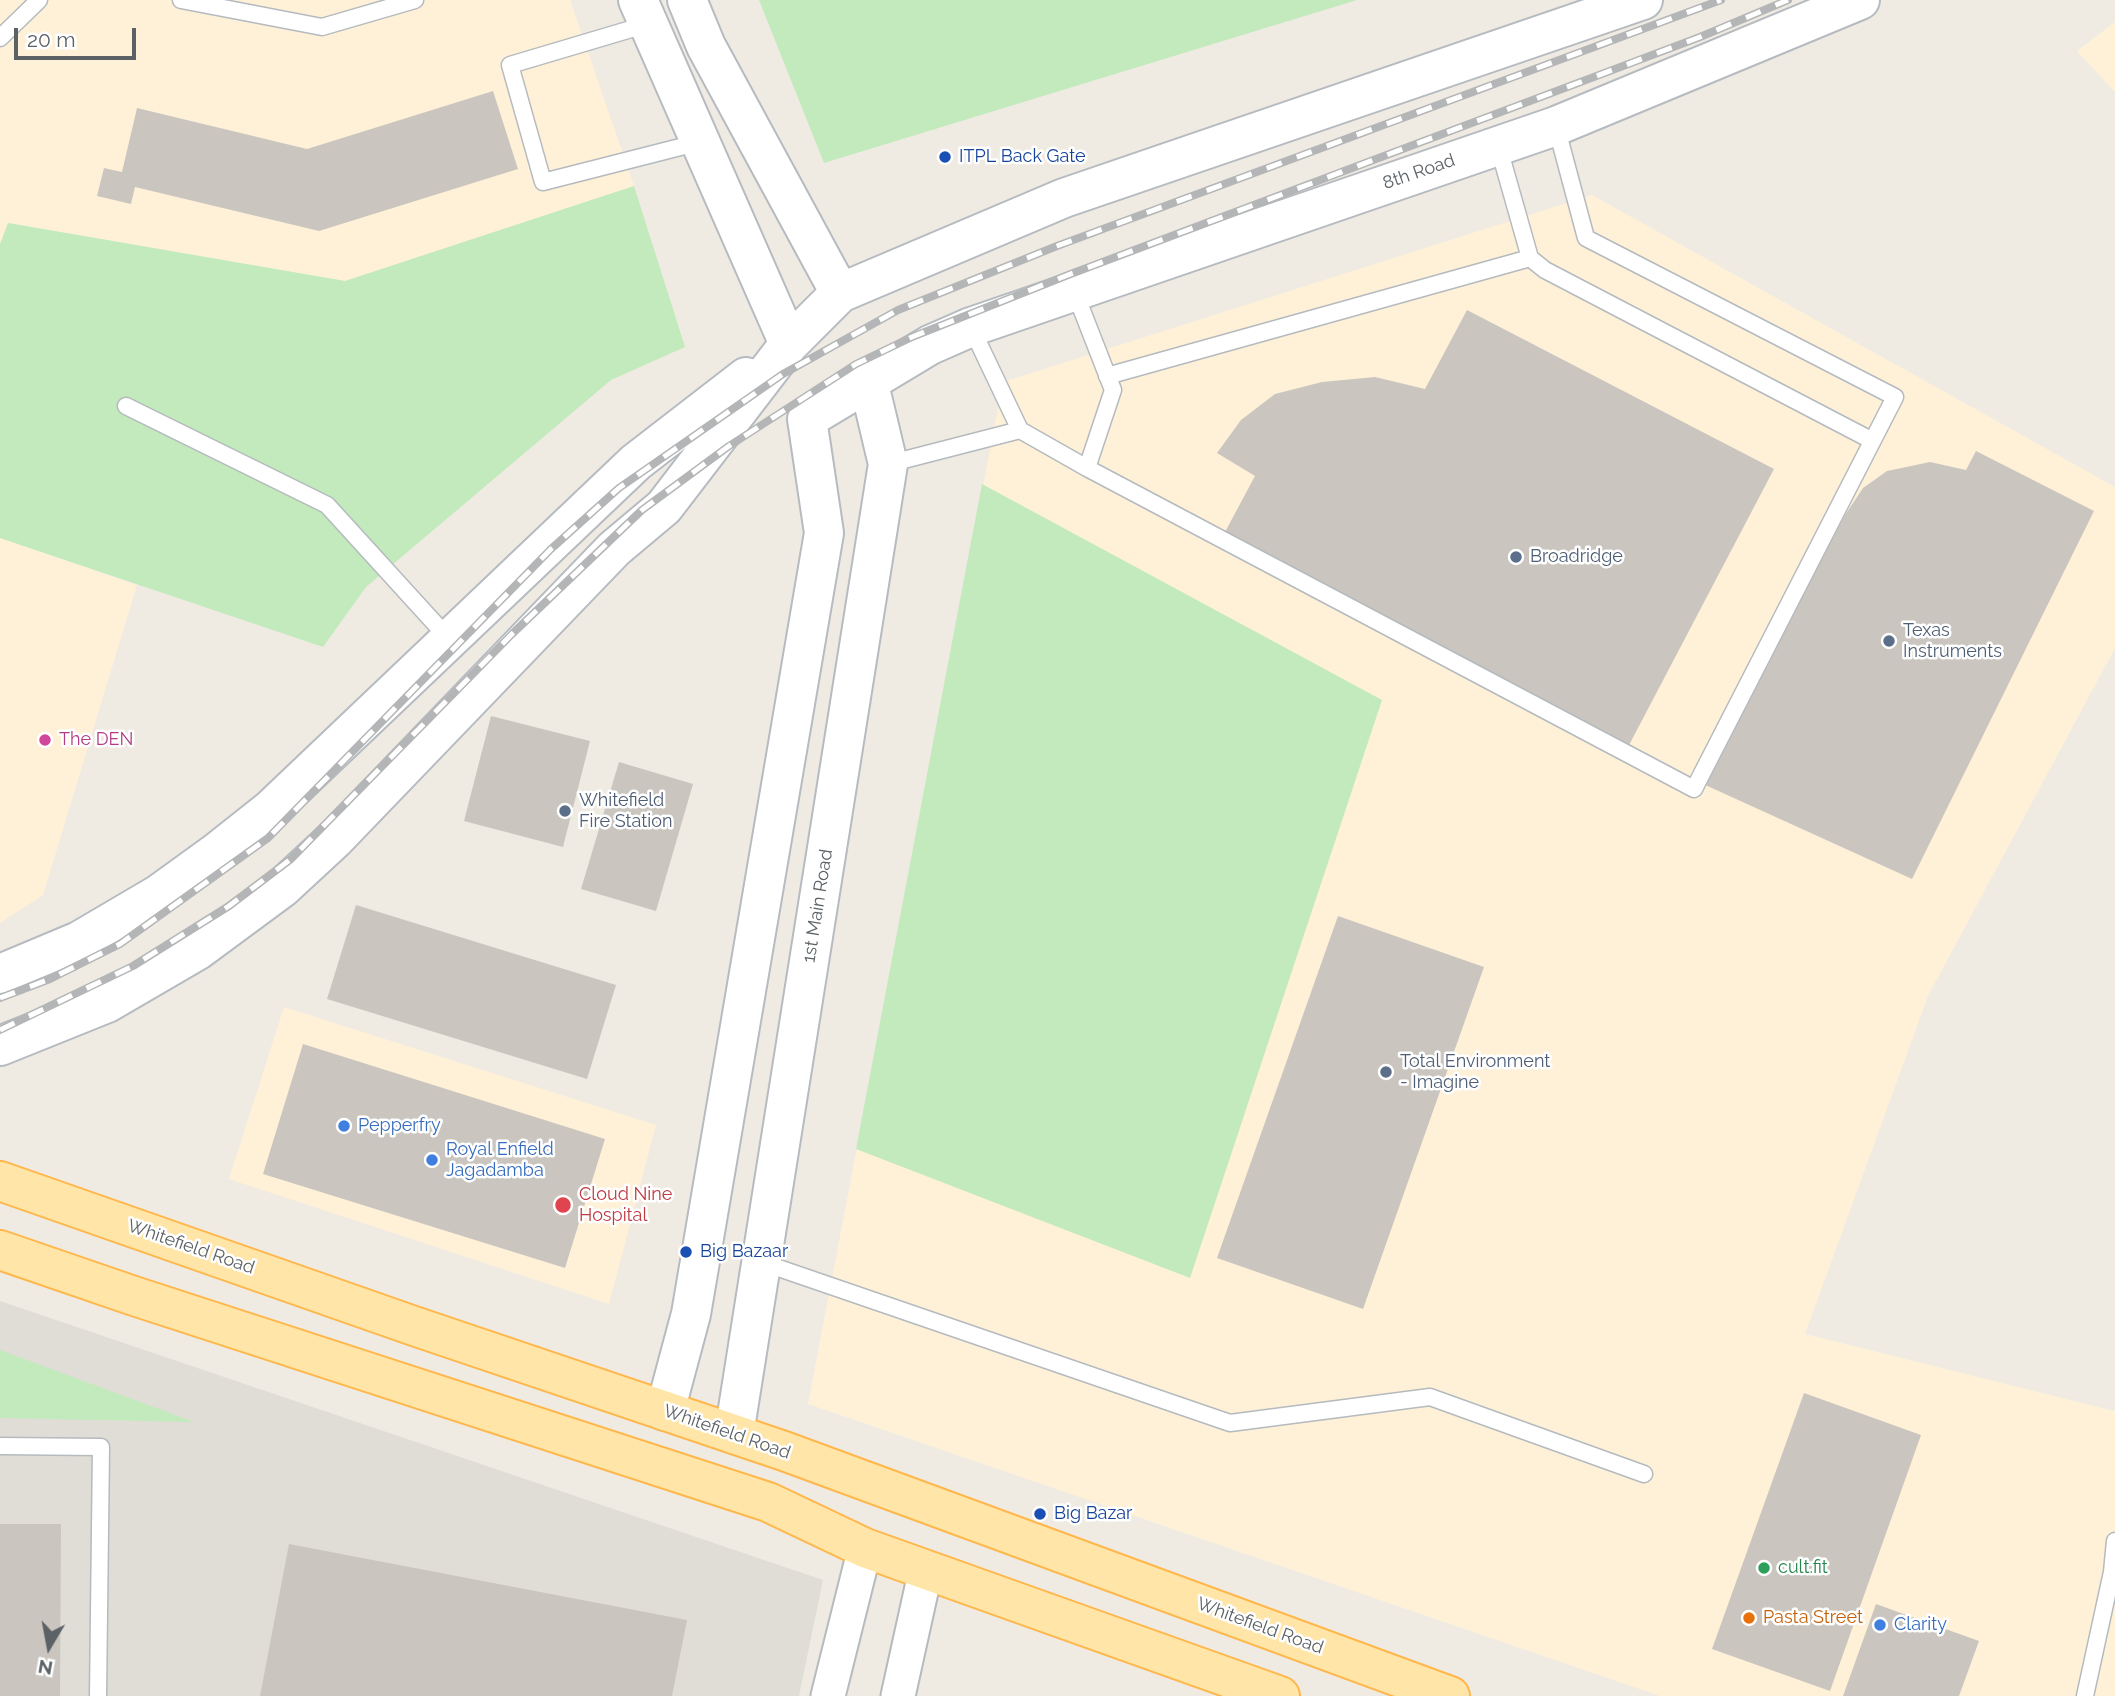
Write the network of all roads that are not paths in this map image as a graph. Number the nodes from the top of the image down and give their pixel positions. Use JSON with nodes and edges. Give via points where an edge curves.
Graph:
{"nodes":[{"id":1,"x":39,"y":0,"type":"edge"},
{"id":2,"x":181,"y":0,"type":"edge"},
{"id":3,"x":415,"y":0,"type":"edge"},
{"id":4,"x":687,"y":0,"type":"edge"},
{"id":5,"x":1643,"y":0,"type":"edge"},
{"id":6,"x":1860,"y":0,"type":"edge"},
{"id":7,"x":643,"y":12,"type":"edge"},
{"id":8,"x":0,"y":38,"type":"edge"},
{"id":9,"x":1556,"y":126,"type":"junction"},
{"id":10,"x":700,"y":142,"type":"junction"},
{"id":11,"x":1498,"y":145,"type":"junction"},
{"id":12,"x":1530,"y":258,"type":"junction"},
{"id":13,"x":1074,"y":290,"type":"junction"},
{"id":14,"x":840,"y":293,"type":"junction"},
{"id":15,"x":971,"y":327,"type":"junction"},
{"id":16,"x":789,"y":344,"type":"junction"},
{"id":17,"x":1107,"y":376,"type":"junction"},
{"id":18,"x":868,"y":380,"type":"junction"},
{"id":19,"x":126,"y":406,"type":"dead end"},
{"id":20,"x":1020,"y":430,"type":"junction"},
{"id":21,"x":1871,"y":440,"type":"junction"},
{"id":22,"x":888,"y":464,"type":"junction"},
{"id":23,"x":1087,"y":468,"type":"junction"},
{"id":24,"x":450,"y":640,"type":"junction"},
{"id":25,"x":0,"y":974,"type":"edge"},
{"id":26,"x":0,"y":1046,"type":"edge"},
{"id":27,"x":0,"y":1181,"type":"edge"},
{"id":28,"x":0,"y":1250,"type":"edge"},
{"id":29,"x":761,"y":1262,"type":"junction"},
{"id":30,"x":665,"y":1411,"type":"junction"},
{"id":31,"x":734,"y":1434,"type":"junction"},
{"id":32,"x":0,"y":1446,"type":"edge"},
{"id":33,"x":1644,"y":1474,"type":"dead end"},
{"id":34,"x":2115,"y":1541,"type":"edge"},
{"id":35,"x":865,"y":1548,"type":"junction"},
{"id":36,"x":926,"y":1569,"type":"junction"},
{"id":37,"x":98,"y":1696,"type":"edge"},
{"id":38,"x":828,"y":1696,"type":"edge"},
{"id":39,"x":898,"y":1696,"type":"edge"},
{"id":40,"x":1280,"y":1696,"type":"edge"},
{"id":41,"x":1450,"y":1696,"type":"edge"},
{"id":42,"x":2085,"y":1696,"type":"edge"}],
"edges":[{"from":1,"to":8,"type":"lane"},
{"from":2,"to":3,"type":"lane","via":[[322,27]]},
{"from":4,"to":14,"type":"main road","via":[[706,46]]},
{"from":5,"to":14,"type":"main road","via":[[1064,198]]},
{"from":6,"to":9,"type":"main road","name":"8th Road"},
{"from":7,"to":10,"type":"main road"},
{"from":7,"to":10,"type":"lane","via":[[510,65],[543,182]]},
{"from":9,"to":11,"type":"main road","name":"8th Road"},
{"from":9,"to":21,"type":"lane","via":[[1586,238],[1895,397]]},
{"from":10,"to":16,"type":"main road"},
{"from":11,"to":12,"type":"lane"},
{"from":11,"to":13,"type":"main road","name":"8th Road"},
{"from":12,"to":17,"type":"lane"},
{"from":12,"to":21,"type":"lane","via":[[1545,270]]},
{"from":13,"to":15,"type":"main road","name":"8th Road"},
{"from":13,"to":17,"type":"lane"},
{"from":14,"to":16,"type":"main road"},
{"from":15,"to":18,"type":"main road"},
{"from":15,"to":20,"type":"lane"},
{"from":16,"to":24,"type":"main road","via":[[636,462]]},
{"from":16,"to":26,"type":"main road","via":[[664,507],[614,549],[335,839],[282,888],[198,950],[107,1003]]},
{"from":17,"to":23,"type":"lane","via":[[1113,390]]},
{"from":18,"to":22,"type":"main road","name":"1st Main Road"},
{"from":18,"to":30,"type":"main road","via":[[807,419],[824,533],[691,1314]]},
{"from":19,"to":24,"type":"lane","via":[[327,505]]},
{"from":20,"to":22,"type":"lane"},
{"from":20,"to":23,"type":"lane"},
{"from":21,"to":23,"type":"lane","via":[[1695,789]]},
{"from":22,"to":29,"type":"main road","name":"1st Main Road"},
{"from":24,"to":25,"type":"main road","via":[[270,810],[217,852],[159,894],[79,941]]},
{"from":27,"to":30,"type":"main road","name":"Whitefield Road"},
{"from":28,"to":35,"type":"main road","via":[[768,1502]]},
{"from":29,"to":31,"type":"main road","name":"1st Main Road"},
{"from":29,"to":33,"type":"lane","via":[[1230,1423],[1430,1397]]},
{"from":30,"to":31,"type":"main road","name":"Whitefield Road"},
{"from":31,"to":41,"type":"main road","name":"Whitefield Road"},
{"from":32,"to":37,"type":"lane","via":[[100,1447]]},
{"from":34,"to":42,"type":"lane"},
{"from":35,"to":36,"type":"main road"},
{"from":35,"to":38,"type":"street"},
{"from":36,"to":39,"type":"street"},
{"from":36,"to":40,"type":"main road"}]}
